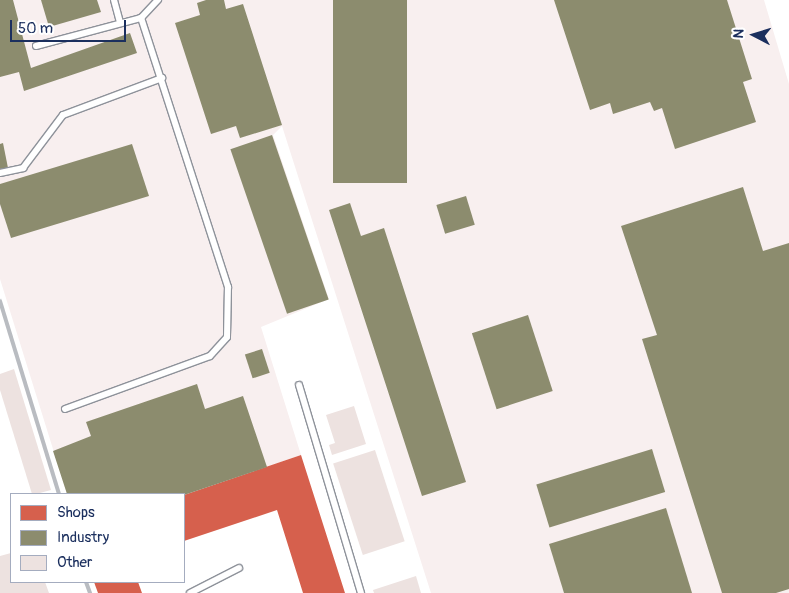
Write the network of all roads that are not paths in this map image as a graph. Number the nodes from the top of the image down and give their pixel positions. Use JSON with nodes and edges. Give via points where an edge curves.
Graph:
{"nodes":[{"id":1,"x":114,"y":0,"type":"edge"},
{"id":2,"x":158,"y":0,"type":"edge"},
{"id":3,"x":141,"y":18,"type":"junction"},
{"id":4,"x":120,"y":22,"type":"junction"},
{"id":5,"x":36,"y":46,"type":"dead end"},
{"id":6,"x":162,"y":78,"type":"junction"},
{"id":7,"x":0,"y":173,"type":"edge"},
{"id":8,"x":299,"y":385,"type":"dead end"},
{"id":9,"x":65,"y":409,"type":"dead end"},
{"id":10,"x":239,"y":568,"type":"dead end"},
{"id":11,"x":190,"y":593,"type":"edge"},
{"id":12,"x":361,"y":593,"type":"edge"}],
"edges":[{"from":1,"to":4,"type":"lane"},
{"from":2,"to":3,"type":"lane"},
{"from":3,"to":4,"type":"lane"},
{"from":3,"to":6,"type":"lane"},
{"from":4,"to":5,"type":"lane"},
{"from":6,"to":7,"type":"lane","via":[[63,115],[23,168]]},
{"from":6,"to":9,"type":"lane","via":[[228,287],[227,337],[210,356]]},
{"from":8,"to":12,"type":"lane"},
{"from":10,"to":11,"type":"lane"}]}
